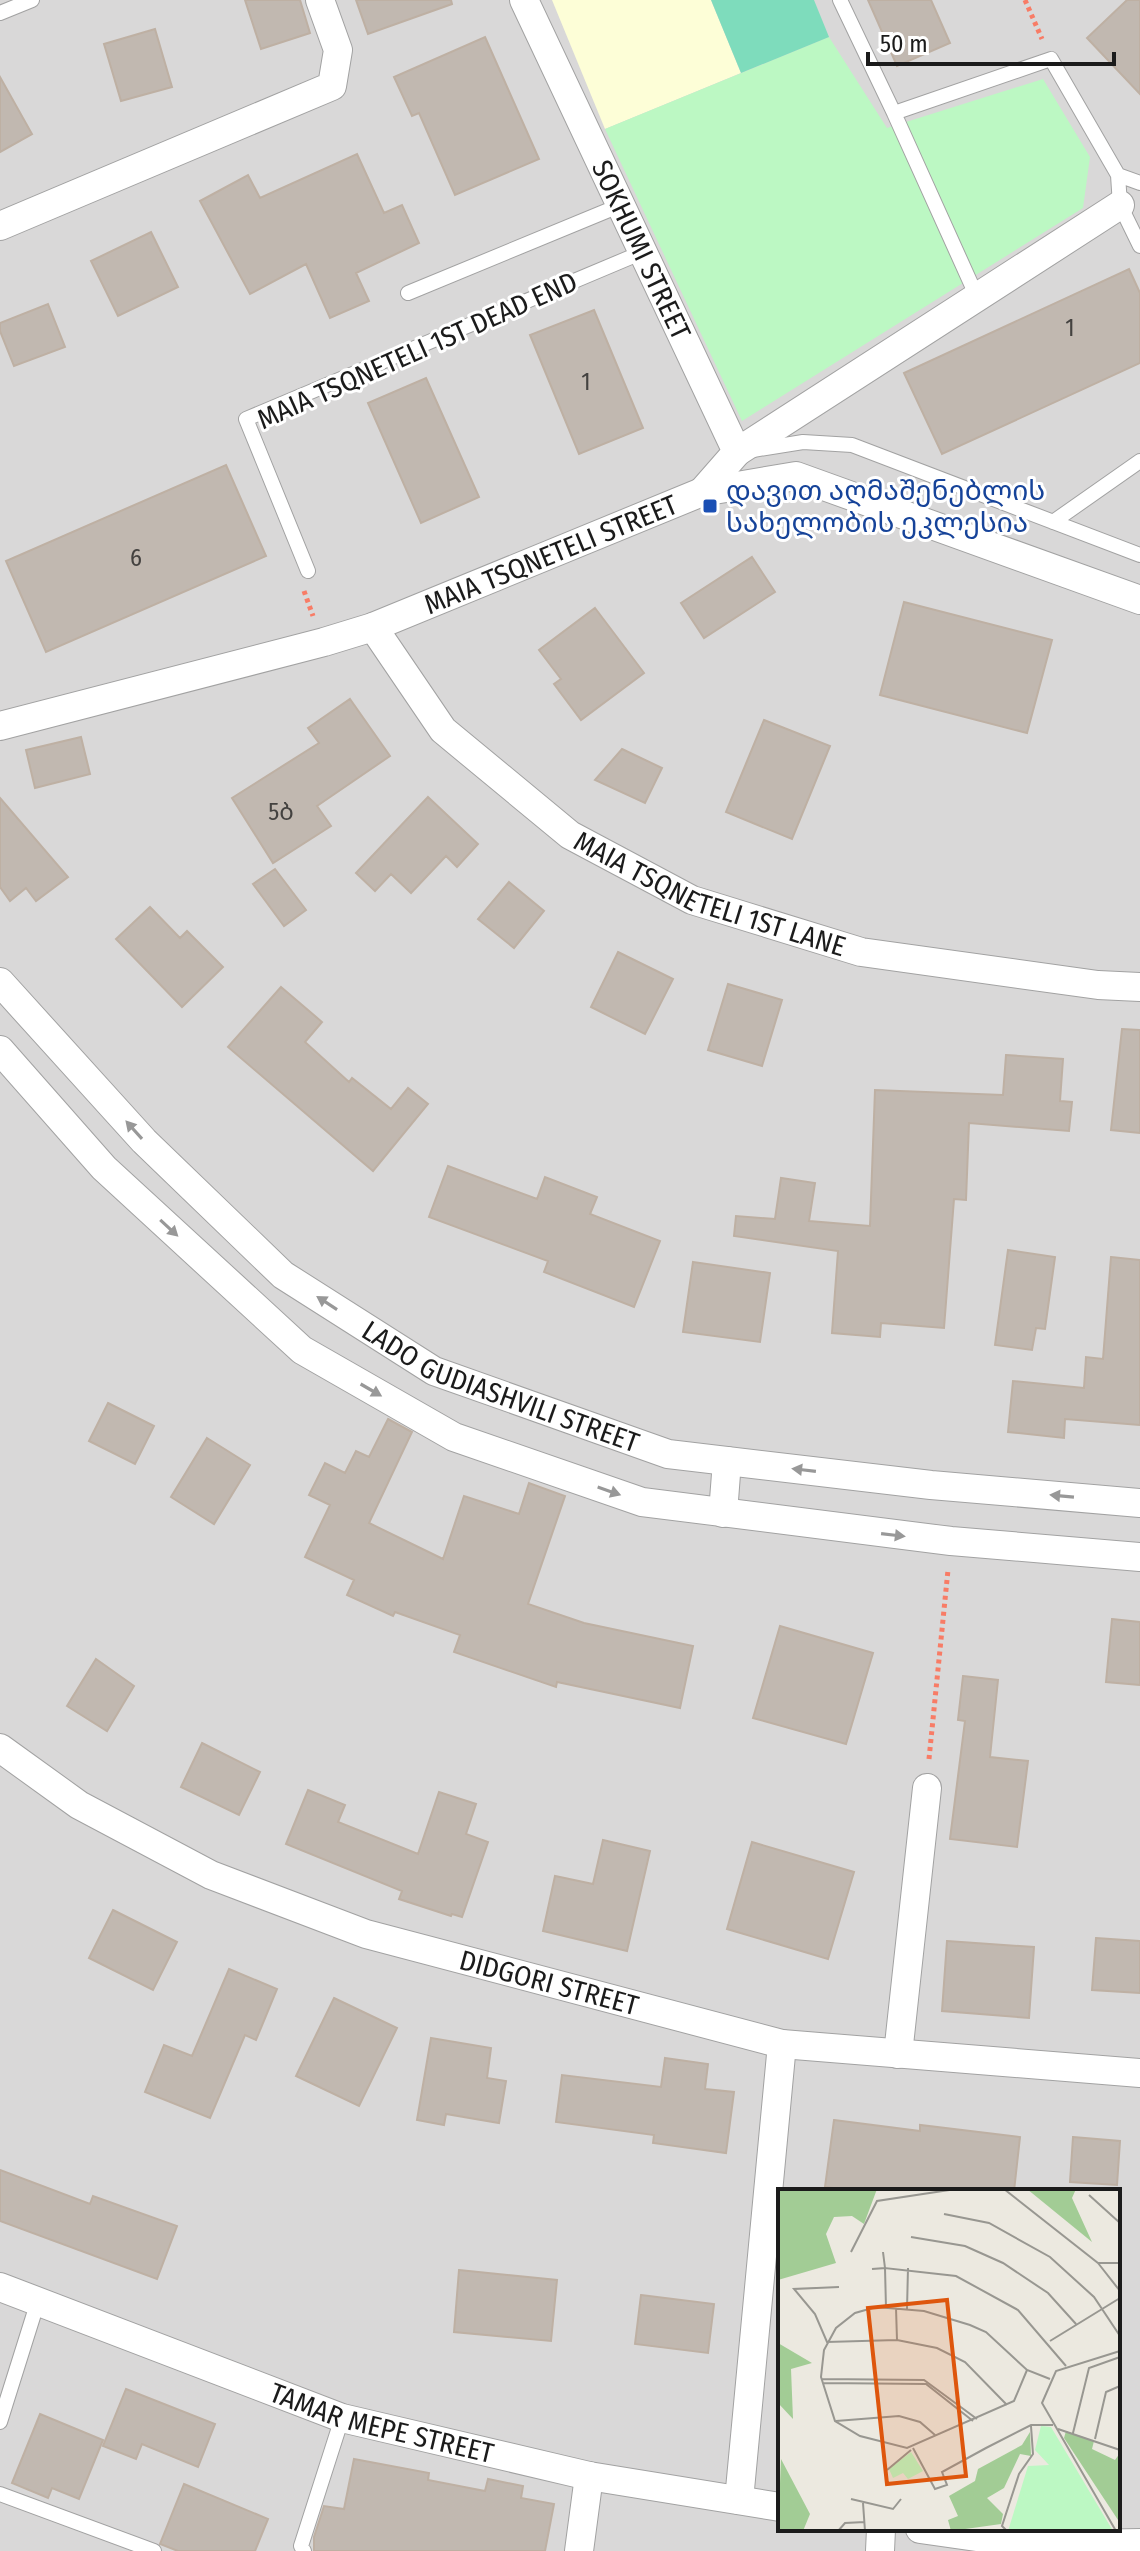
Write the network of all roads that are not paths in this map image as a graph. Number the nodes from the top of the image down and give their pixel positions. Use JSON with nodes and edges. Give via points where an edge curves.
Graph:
{"nodes":[{"id":1,"x":32,"y":0,"type":"edge"},
{"id":2,"x":320,"y":0,"type":"edge"},
{"id":3,"x":524,"y":0,"type":"edge"},
{"id":4,"x":840,"y":0,"type":"edge"},
{"id":5,"x":0,"y":13,"type":"edge"},
{"id":6,"x":894,"y":113,"type":"junction"},
{"id":7,"x":1118,"y":175,"type":"junction"},
{"id":8,"x":1140,"y":183,"type":"edge"},
{"id":9,"x":621,"y":205,"type":"junction"},
{"id":10,"x":1120,"y":205,"type":"junction"},
{"id":11,"x":0,"y":226,"type":"edge"},
{"id":12,"x":1140,"y":246,"type":"edge"},
{"id":13,"x":643,"y":252,"type":"junction"},
{"id":14,"x":408,"y":293,"type":"dead end"},
{"id":15,"x":977,"y":297,"type":"junction"},
{"id":16,"x":737,"y":452,"type":"junction"},
{"id":17,"x":1140,"y":461,"type":"edge"},
{"id":18,"x":702,"y":492,"type":"junction"},
{"id":19,"x":1053,"y":522,"type":"junction"},
{"id":20,"x":1140,"y":555,"type":"edge"},
{"id":21,"x":308,"y":571,"type":"road end"},
{"id":22,"x":1140,"y":600,"type":"edge"},
{"id":23,"x":373,"y":627,"type":"junction"},
{"id":24,"x":0,"y":726,"type":"edge"},
{"id":25,"x":0,"y":982,"type":"edge"},
{"id":26,"x":1140,"y":987,"type":"edge"},
{"id":27,"x":45,"y":1032,"type":"junction"},
{"id":28,"x":5,"y":1055,"type":"edge"},
{"id":29,"x":727,"y":1461,"type":"junction"},
{"id":30,"x":1140,"y":1503,"type":"edge"},
{"id":31,"x":723,"y":1513,"type":"junction"},
{"id":32,"x":1140,"y":1557,"type":"edge"},
{"id":33,"x":0,"y":1748,"type":"edge"},
{"id":34,"x":927,"y":1788,"type":"road end"},
{"id":35,"x":782,"y":2044,"type":"junction"},
{"id":36,"x":898,"y":2054,"type":"junction"},
{"id":37,"x":1140,"y":2073,"type":"edge"},
{"id":38,"x":0,"y":2287,"type":"edge"},
{"id":39,"x":38,"y":2301,"type":"junction"},
{"id":40,"x":342,"y":2418,"type":"junction"},
{"id":41,"x":0,"y":2422,"type":"edge"},
{"id":42,"x":589,"y":2476,"type":"junction"},
{"id":43,"x":0,"y":2494,"type":"edge"},
{"id":44,"x":739,"y":2500,"type":"junction"},
{"id":45,"x":778,"y":2507,"type":"edge"},
{"id":46,"x":881,"y":2531,"type":"edge"},
{"id":47,"x":934,"y":2531,"type":"edge"},
{"id":48,"x":1140,"y":2543,"type":"edge"},
{"id":49,"x":154,"y":2551,"type":"edge"},
{"id":50,"x":304,"y":2551,"type":"edge"},
{"id":51,"x":579,"y":2551,"type":"edge"},
{"id":52,"x":880,"y":2551,"type":"edge"}],
"edges":[{"from":1,"to":5,"type":"lane"},
{"from":2,"to":11,"type":"street","via":[[338,50],[332,86]]},
{"from":3,"to":9,"type":"street","name":"SOKHUMI STREET"},
{"from":4,"to":6,"type":"lane"},
{"from":6,"to":7,"type":"lane","via":[[1051,59]]},
{"from":6,"to":15,"type":"lane"},
{"from":7,"to":8,"type":"lane"},
{"from":7,"to":10,"type":"lane"},
{"from":9,"to":13,"type":"street","name":"SOKHUMI STREET"},
{"from":9,"to":14,"type":"lane"},
{"from":10,"to":12,"type":"lane"},
{"from":10,"to":15,"type":"street"},
{"from":13,"to":16,"type":"street","name":"SOKHUMI STREET"},
{"from":13,"to":21,"type":"lane","name":"MAIA TSQNETELI 1ST DEAD END","via":[[246,419]]},
{"from":15,"to":16,"type":"street"},
{"from":16,"to":18,"type":"street"},
{"from":16,"to":19,"type":"lane","via":[[803,442],[852,445]]},
{"from":17,"to":19,"type":"lane"},
{"from":18,"to":22,"type":"street","name":"MAIA TSQNETELI STREET","via":[[796,476]]},
{"from":18,"to":23,"type":"street","name":"MAIA TSQNETELI STREET"},
{"from":19,"to":20,"type":"lane"},
{"from":23,"to":24,"type":"street","name":"MAIA TSQNETELI STREET"},
{"from":23,"to":26,"type":"street","name":"MAIA TSQNETELI 1ST LANE","via":[[443,730],[570,835],[692,900],[861,952]]},
{"from":25,"to":27,"type":"street","name":"LADO GUDIASHVILI STREET"},
{"from":27,"to":28,"type":"street"},
{"from":29,"to":27,"type":"street","name":"LADO GUDIASHVILI STREET","one_way":true,"via":[[668,1454],[434,1371],[283,1275],[144,1141]]},
{"from":28,"to":31,"type":"street","name":"LADO GUDIASHVILI STREET","one_way":true,"via":[[104,1168],[302,1350],[454,1437],[642,1502]]},
{"from":30,"to":29,"type":"street","name":"LADO GUDIASHVILI STREET","one_way":true},
{"from":29,"to":31,"type":"street"},
{"from":31,"to":32,"type":"street","name":"LADO GUDIASHVILI STREET","one_way":true},
{"from":33,"to":35,"type":"street","name":"DIDGORI STREET","via":[[79,1805],[211,1875],[366,1934]]},
{"from":34,"to":36,"type":"street"},
{"from":35,"to":36,"type":"street","name":"DIDGORI STREET"},
{"from":35,"to":44,"type":"street"},
{"from":36,"to":37,"type":"street","name":"DIDGORI STREET"},
{"from":38,"to":39,"type":"street","name":"TAMAR MEPE STREET"},
{"from":39,"to":40,"type":"street","name":"TAMAR MEPE STREET"},
{"from":39,"to":41,"type":"lane"},
{"from":40,"to":42,"type":"street","name":"TAMAR MEPE STREET"},
{"from":40,"to":50,"type":"lane","via":[[301,2546]]},
{"from":42,"to":44,"type":"street","name":"TAMAR MEPE STREET"},
{"from":42,"to":51,"type":"street"},
{"from":43,"to":49,"type":"lane"},
{"from":44,"to":45,"type":"street","name":"TAMAR MEPE STREET"},
{"from":46,"to":52,"type":"street"},
{"from":47,"to":48,"type":"street","via":[[1034,2545]]}]}
